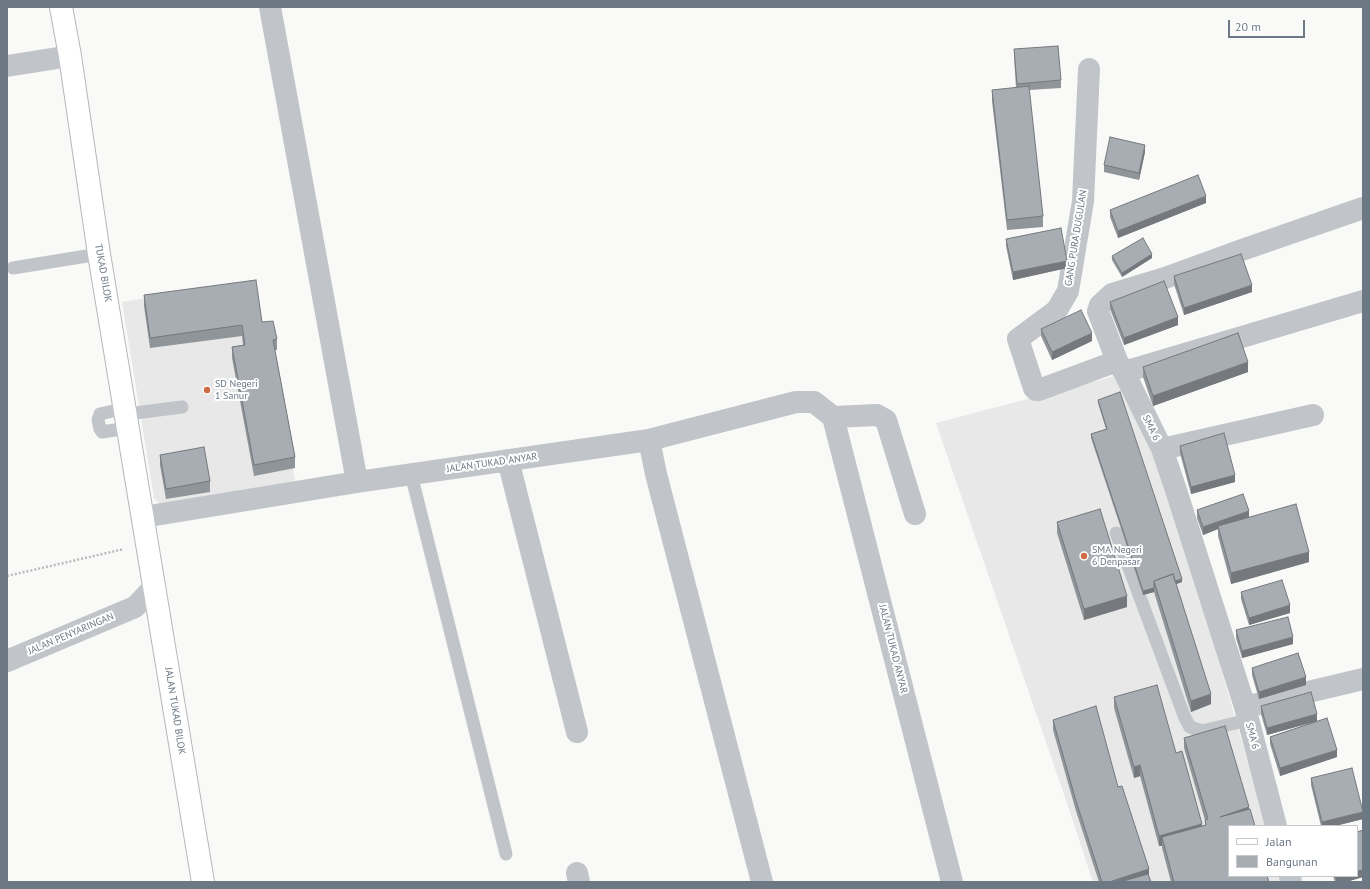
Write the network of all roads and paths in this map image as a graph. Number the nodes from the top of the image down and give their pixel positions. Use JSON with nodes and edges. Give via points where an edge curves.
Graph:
{"nodes":[{"id":1,"x":61,"y":7,"type":"edge"},
{"id":2,"x":270,"y":7,"type":"edge"},
{"id":3,"x":70,"y":56,"type":"junction"},
{"id":4,"x":7,"y":66,"type":"edge"},
{"id":5,"x":1089,"y":69,"type":"dead end"},
{"id":6,"x":1363,"y":208,"type":"edge"},
{"id":7,"x":99,"y":254,"type":"junction"},
{"id":8,"x":13,"y":268,"type":"dead end"},
{"id":9,"x":1363,"y":301,"type":"edge"},
{"id":10,"x":1121,"y":367,"type":"junction"},
{"id":11,"x":182,"y":407,"type":"dead end"},
{"id":12,"x":1313,"y":415,"type":"dead end"},
{"id":13,"x":127,"y":417,"type":"junction"},
{"id":14,"x":833,"y":417,"type":"junction"},
{"id":15,"x":649,"y":440,"type":"junction"},
{"id":16,"x":1162,"y":449,"type":"junction"},
{"id":17,"x":508,"y":460,"type":"junction"},
{"id":18,"x":411,"y":474,"type":"junction"},
{"id":19,"x":357,"y":482,"type":"junction"},
{"id":20,"x":915,"y":514,"type":"dead end"},
{"id":21,"x":145,"y":530,"type":"junction"},
{"id":22,"x":1116,"y":532,"type":"dead end"},
{"id":23,"x":7,"y":576,"type":"edge"},
{"id":24,"x":155,"y":586,"type":"junction"},
{"id":25,"x":135,"y":607,"type":"junction"},
{"id":26,"x":159,"y":613,"type":"junction"},
{"id":27,"x":7,"y":660,"type":"edge"},
{"id":28,"x":1363,"y":679,"type":"edge"},
{"id":29,"x":1247,"y":713,"type":"junction"},
{"id":30,"x":578,"y":732,"type":"dead end"},
{"id":31,"x":1276,"y":825,"type":"edge"},
{"id":32,"x":506,"y":854,"type":"dead end"},
{"id":33,"x":203,"y":882,"type":"edge"},
{"id":34,"x":762,"y":882,"type":"edge"},
{"id":35,"x":952,"y":882,"type":"edge"}],
"edges":[{"from":1,"to":3,"type":"street","name":"TUKAD BILOK"},
{"from":2,"to":19,"type":"street"},
{"from":3,"to":4,"type":"street"},
{"from":3,"to":7,"type":"street","name":"TUKAD BILOK"},
{"from":5,"to":10,"type":"street","name":"GANG PURA DUGULAN","via":[[1083,201],[1068,291],[1057,310],[1018,339],[1036,390]]},
{"from":6,"to":10,"type":"street","name":"SMA 6","via":[[1165,278],[1112,294],[1100,305],[1098,312]]},
{"from":7,"to":8,"type":"lane"},
{"from":7,"to":13,"type":"street","name":"TUKAD BILOK"},
{"from":9,"to":10,"type":"street"},
{"from":10,"to":16,"type":"street","name":"SMA 6"},
{"from":11,"to":13,"type":"lane"},
{"from":12,"to":16,"type":"street"},
{"from":13,"to":21,"type":"street","name":"TUKAD BILOK"},
{"from":14,"to":15,"type":"street","name":"JALAN TUKAD ANYAR","via":[[814,402],[796,402]]},
{"from":14,"to":20,"type":"street","via":[[877,415],[886,420]]},
{"from":14,"to":35,"type":"street","name":"JALAN TUKAD ANYAR"},
{"from":15,"to":17,"type":"street","name":"JALAN TUKAD ANYAR"},
{"from":15,"to":34,"type":"street"},
{"from":16,"to":29,"type":"street","name":"SMA 6"},
{"from":17,"to":18,"type":"street","name":"JALAN TUKAD ANYAR"},
{"from":17,"to":30,"type":"street"},
{"from":18,"to":19,"type":"street","name":"JALAN TUKAD ANYAR"},
{"from":18,"to":32,"type":"lane"},
{"from":19,"to":21,"type":"street","name":"JALAN TUKAD ANYAR"},
{"from":21,"to":23,"type":"path"},
{"from":21,"to":24,"type":"street","name":"JALAN TUKAD BILOK"},
{"from":22,"to":29,"type":"lane","via":[[1190,727],[1202,731]]},
{"from":24,"to":25,"type":"street","name":"JALAN PENYARINGAN"},
{"from":24,"to":26,"type":"street","name":"JALAN TUKAD BILOK"},
{"from":25,"to":26,"type":"street"},
{"from":25,"to":27,"type":"street","name":"JALAN PENYARINGAN"},
{"from":26,"to":33,"type":"street","name":"JALAN TUKAD BILOK"},
{"from":28,"to":29,"type":"street"},
{"from":29,"to":31,"type":"street","name":"SMA 6"}]}
